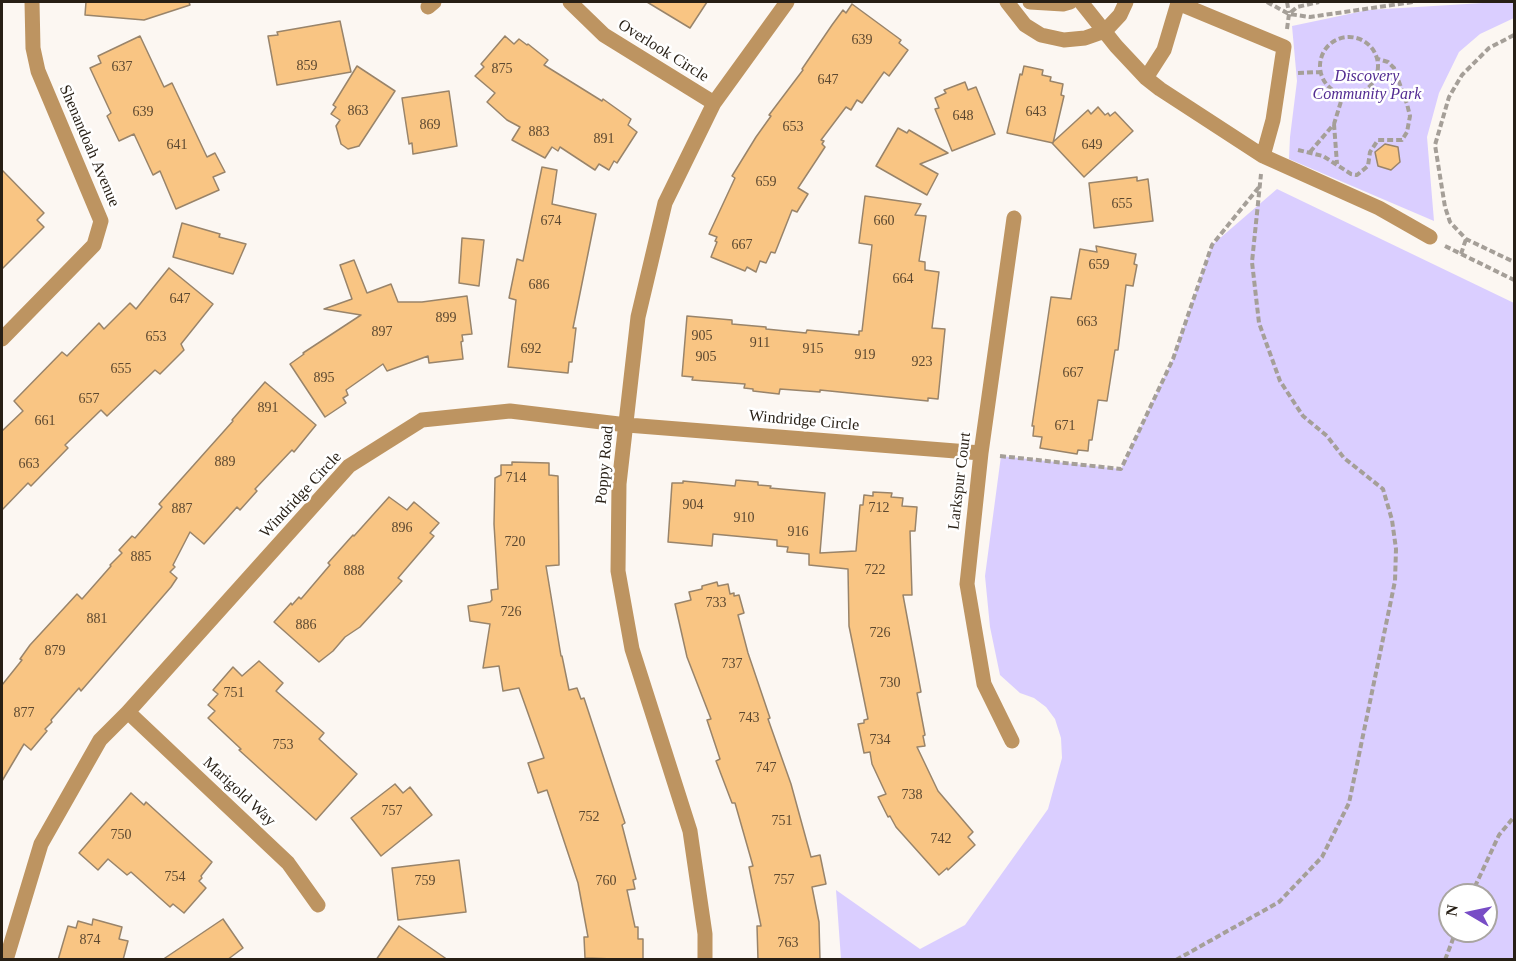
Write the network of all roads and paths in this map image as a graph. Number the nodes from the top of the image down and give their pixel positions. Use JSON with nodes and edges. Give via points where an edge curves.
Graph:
{"nodes":[{"id":1,"x":32,"y":2,"type":"edge"},
{"id":2,"x":570,"y":2,"type":"edge"},
{"id":3,"x":787,"y":2,"type":"edge"},
{"id":4,"x":1007,"y":2,"type":"edge"},
{"id":5,"x":1030,"y":2,"type":"edge"},
{"id":6,"x":1070,"y":2,"type":"edge"},
{"id":7,"x":1081,"y":2,"type":"edge"},
{"id":8,"x":1126,"y":2,"type":"edge"},
{"id":9,"x":1267,"y":2,"type":"edge"},
{"id":10,"x":1287,"y":2,"type":"edge"},
{"id":11,"x":1320,"y":2,"type":"edge"},
{"id":12,"x":1413,"y":2,"type":"edge"},
{"id":13,"x":1289,"y":14,"type":"junction"},
{"id":14,"x":1106,"y":31,"type":"junction"},
{"id":15,"x":1515,"y":35,"type":"edge"},
{"id":16,"x":1284,"y":47,"type":"junction"},
{"id":17,"x":1378,"y":59,"type":"junction"},
{"id":18,"x":1146,"y":78,"type":"junction"},
{"id":19,"x":1343,"y":95,"type":"junction"},
{"id":20,"x":714,"y":103,"type":"junction"},
{"id":21,"x":1334,"y":124,"type":"junction"},
{"id":22,"x":1295,"y":149,"type":"dead end"},
{"id":23,"x":1310,"y":152,"type":"junction"},
{"id":24,"x":1263,"y":156,"type":"junction"},
{"id":25,"x":1337,"y":165,"type":"junction"},
{"id":26,"x":1014,"y":218,"type":"dead end"},
{"id":27,"x":1430,"y":237,"type":"joint"},
{"id":28,"x":1466,"y":238,"type":"junction"},
{"id":29,"x":1461,"y":254,"type":"junction"},
{"id":30,"x":1515,"y":262,"type":"edge"},
{"id":31,"x":1515,"y":280,"type":"edge"},
{"id":32,"x":2,"y":339,"type":"edge"},
{"id":33,"x":627,"y":425,"type":"junction"},
{"id":34,"x":981,"y":453,"type":"junction"},
{"id":35,"x":1001,"y":456,"type":"dead end"},
{"id":36,"x":128,"y":712,"type":"junction"},
{"id":37,"x":1012,"y":741,"type":"dead end"},
{"id":38,"x":1515,"y":817,"type":"edge"},
{"id":39,"x":1477,"y":883,"type":"edge"},
{"id":40,"x":318,"y":905,"type":"dead end"},
{"id":41,"x":1451,"y":943,"type":"edge"},
{"id":42,"x":6,"y":960,"type":"edge"},
{"id":43,"x":705,"y":960,"type":"edge"},
{"id":44,"x":1176,"y":960,"type":"edge"},
{"id":45,"x":1445,"y":960,"type":"edge"}],
"edges":[{"from":1,"to":32,"type":"street","name":"Shenandoah Avenue","via":[[38,71],[101,221],[94,245]]},
{"from":2,"to":20,"type":"street","name":"Overlook Circle","via":[[604,35]]},
{"from":3,"to":20,"type":"street","name":"Poppy Road"},
{"from":4,"to":14,"type":"street","via":[[1025,25],[1041,35],[1064,40]]},
{"from":5,"to":6,"type":"street"},
{"from":7,"to":14,"type":"street"},
{"from":8,"to":14,"type":"street"},
{"from":9,"to":13,"type":"path"},
{"from":10,"to":13,"type":"path"},
{"from":11,"to":13,"type":"path","via":[[1297,7]]},
{"from":12,"to":13,"type":"path","via":[[1310,17]]},
{"from":13,"to":16,"type":"path"},
{"from":14,"to":18,"type":"street"},
{"from":15,"to":28,"type":"path","via":[[1489,48],[1462,75],[1449,98],[1435,145],[1447,214]]},
{"from":16,"to":18,"type":"street","via":[[1178,3],[1164,50]]},
{"from":16,"to":24,"type":"street","via":[[1273,120]]},
{"from":17,"to":19,"type":"path","via":[[1373,84],[1360,94]]},
{"from":17,"to":19,"type":"path","via":[[1370,46],[1355,38],[1340,39],[1326,48],[1320,63],[1323,80]]},
{"from":17,"to":25,"type":"path","via":[[1388,62],[1398,78],[1410,116],[1407,132],[1402,140],[1378,140],[1370,152],[1368,166],[1357,175]]},
{"from":18,"to":24,"type":"street"},
{"from":19,"to":21,"type":"path"},
{"from":20,"to":33,"type":"street","name":"Poppy Road","via":[[665,203],[638,317]]},
{"from":21,"to":23,"type":"path"},
{"from":21,"to":25,"type":"path"},
{"from":22,"to":23,"type":"path"},
{"from":23,"to":25,"type":"path"},
{"from":24,"to":27,"type":"street","via":[[1379,208]]},
{"from":26,"to":34,"type":"street","name":"Larkspur Court"},
{"from":27,"to":29,"type":"path"},
{"from":28,"to":29,"type":"path"},
{"from":28,"to":30,"type":"path"},
{"from":29,"to":31,"type":"path"},
{"from":33,"to":34,"type":"street","name":"Windridge Circle"},
{"from":33,"to":36,"type":"street","name":"Windridge Circle","via":[[510,411],[422,420],[349,466]]},
{"from":33,"to":43,"type":"street","name":"Poppy Road","via":[[619,484],[618,572],[632,649],[690,831],[705,934]]},
{"from":34,"to":37,"type":"street","name":"Larkspur Court","via":[[967,584],[984,684]]},
{"from":35,"to":44,"type":"path","via":[[1121,470],[1173,359],[1212,245],[1259,187],[1251,262],[1259,323],[1280,381],[1302,416],[1327,436],[1344,458],[1383,489],[1396,549],[1395,581],[1348,803],[1322,857],[1279,902]]},
{"from":36,"to":40,"type":"street","name":"Marigold Way","via":[[288,863]]},
{"from":36,"to":42,"type":"street","name":"Windridge Circle","via":[[100,740],[41,844]]},
{"from":38,"to":39,"type":"path","via":[[1499,836]]},
{"from":41,"to":45,"type":"path"}]}
